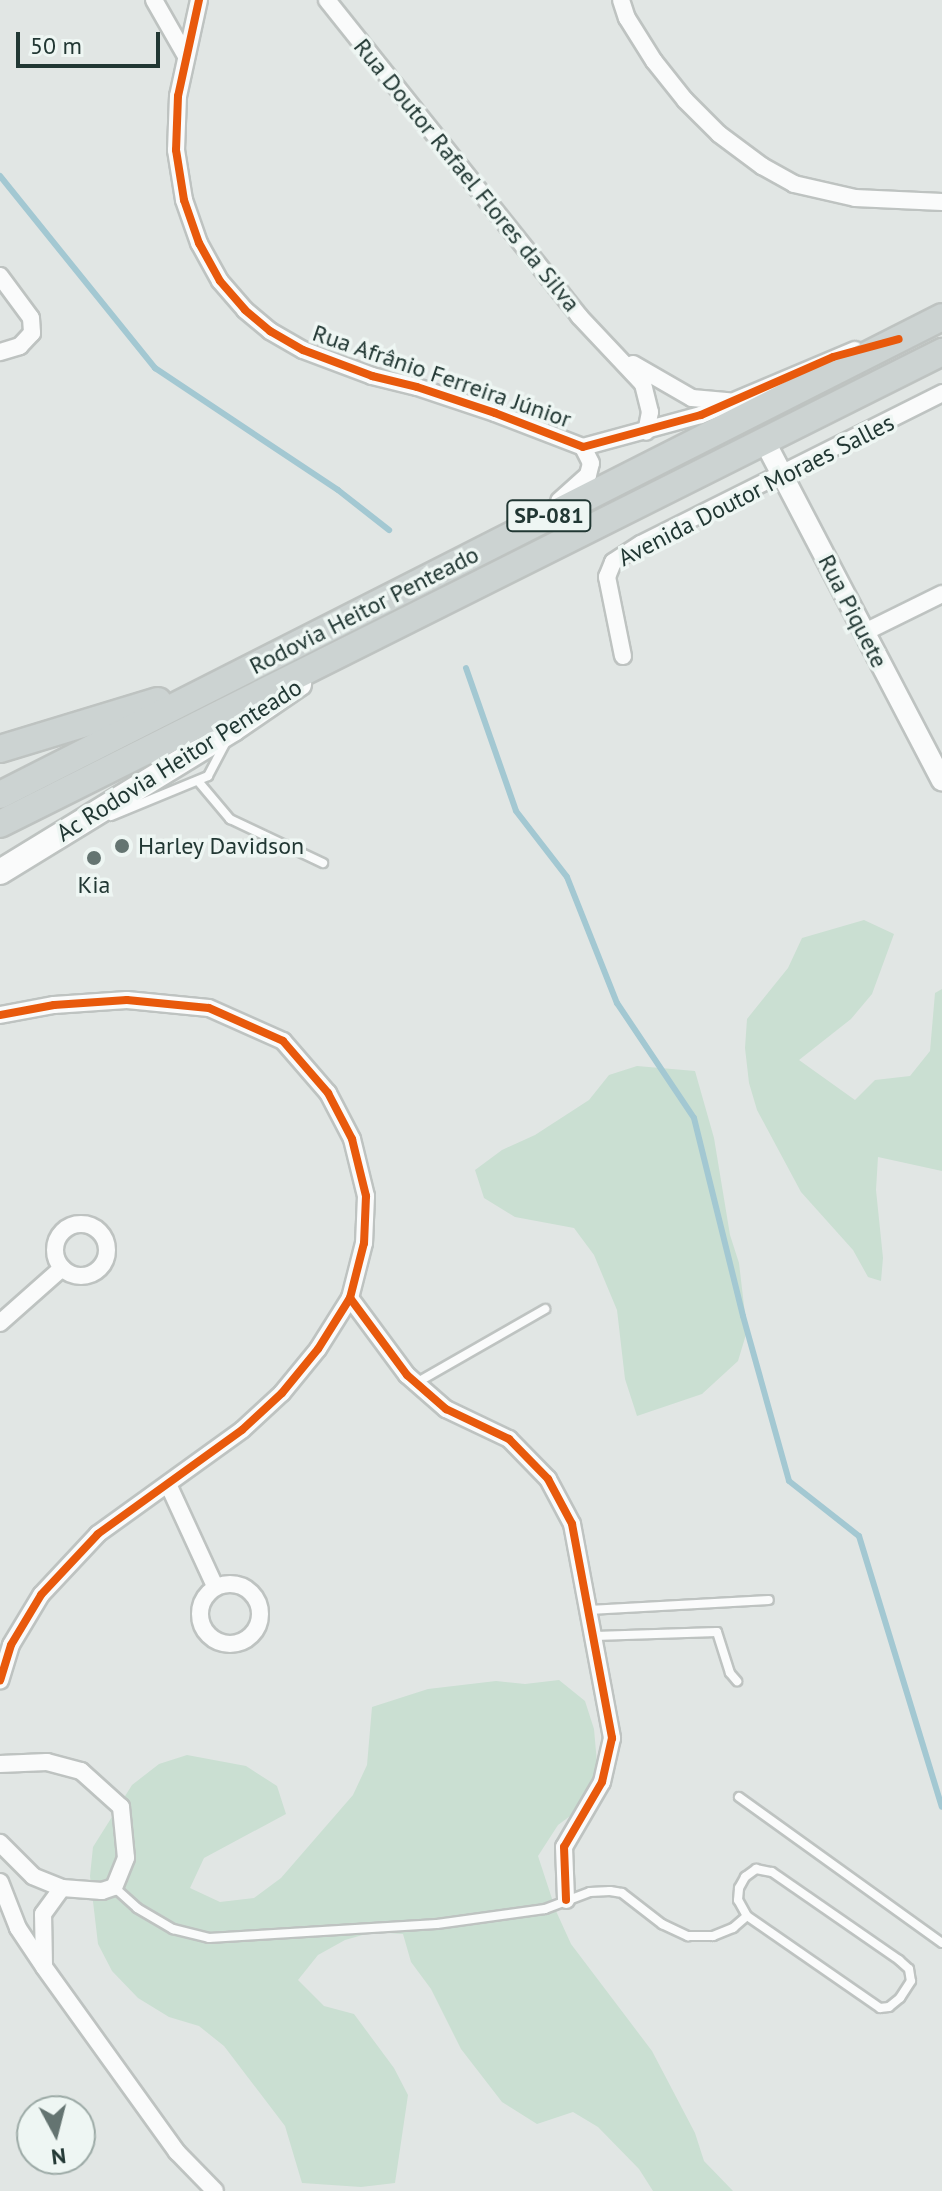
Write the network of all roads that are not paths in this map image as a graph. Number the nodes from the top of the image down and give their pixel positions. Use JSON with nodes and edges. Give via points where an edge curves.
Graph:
{"nodes":[{"id":1,"x":154,"y":0,"type":"edge"},
{"id":2,"x":199,"y":0,"type":"edge"},
{"id":3,"x":327,"y":0,"type":"edge"},
{"id":4,"x":608,"y":0,"type":"edge"},
{"id":5,"x":621,"y":0,"type":"edge"},
{"id":6,"x":627,"y":18,"type":"junction"},
{"id":7,"x":186,"y":56,"type":"junction"},
{"id":8,"x":942,"y":202,"type":"edge"},
{"id":9,"x":0,"y":276,"type":"edge"},
{"id":10,"x":942,"y":317,"type":"edge"},
{"id":11,"x":899,"y":339,"type":"junction"},
{"id":12,"x":608,"y":348,"type":"junction"},
{"id":13,"x":0,"y":352,"type":"edge"},
{"id":14,"x":942,"y":352,"type":"edge"},
{"id":15,"x":942,"y":393,"type":"edge"},
{"id":16,"x":737,"y":401,"type":"junction"},
{"id":17,"x":646,"y":432,"type":"junction"},
{"id":18,"x":765,"y":442,"type":"junction"},
{"id":19,"x":583,"y":447,"type":"junction"},
{"id":20,"x":783,"y":475,"type":"junction"},
{"id":21,"x":527,"y":528,"type":"junction"},
{"id":22,"x":942,"y":594,"type":"edge"},
{"id":23,"x":863,"y":633,"type":"junction"},
{"id":24,"x":356,"y":645,"type":"junction"},
{"id":25,"x":623,"y":656,"type":"dead end"},
{"id":26,"x":223,"y":682,"type":"junction"},
{"id":27,"x":233,"y":729,"type":"junction"},
{"id":28,"x":0,"y":749,"type":"edge"},
{"id":29,"x":942,"y":780,"type":"edge"},
{"id":30,"x":198,"y":781,"type":"junction"},
{"id":31,"x":0,"y":795,"type":"edge"},
{"id":32,"x":0,"y":824,"type":"edge"},
{"id":33,"x":54,"y":839,"type":"junction"},
{"id":34,"x":323,"y":863,"type":"dead end"},
{"id":35,"x":0,"y":872,"type":"edge"},
{"id":36,"x":0,"y":1015,"type":"edge"},
{"id":37,"x":62,"y":1268,"type":"dead end"},
{"id":38,"x":350,"y":1298,"type":"junction"},
{"id":39,"x":545,"y":1309,"type":"dead end"},
{"id":40,"x":0,"y":1323,"type":"edge"},
{"id":41,"x":416,"y":1383,"type":"junction"},
{"id":42,"x":168,"y":1484,"type":"junction"},
{"id":43,"x":215,"y":1586,"type":"dead end"},
{"id":44,"x":769,"y":1600,"type":"dead end"},
{"id":45,"x":589,"y":1610,"type":"junction"},
{"id":46,"x":595,"y":1636,"type":"junction"},
{"id":47,"x":0,"y":1680,"type":"edge"},
{"id":48,"x":737,"y":1681,"type":"dead end"},
{"id":49,"x":0,"y":1764,"type":"edge"},
{"id":50,"x":739,"y":1797,"type":"dead end"},
{"id":51,"x":0,"y":1843,"type":"edge"},
{"id":52,"x":0,"y":1882,"type":"edge"},
{"id":53,"x":114,"y":1887,"type":"junction"},
{"id":54,"x":62,"y":1888,"type":"junction"},
{"id":55,"x":566,"y":1900,"type":"junction"},
{"id":56,"x":747,"y":1916,"type":"junction"},
{"id":57,"x":942,"y":1943,"type":"edge"},
{"id":58,"x":44,"y":1967,"type":"junction"},
{"id":59,"x":215,"y":2191,"type":"edge"}],
"edges":[{"from":1,"to":7,"type":"street"},
{"from":2,"to":7,"type":"street","name":"Rua Afrânio Ferreira Júnior"},
{"from":3,"to":12,"type":"street","name":"Rua Doutor Rafael Flores da Silva"},
{"from":4,"to":6,"type":"street"},
{"from":5,"to":6,"type":"street"},
{"from":6,"to":8,"type":"street","via":[[685,100],[762,166],[794,184],[855,198]]},
{"from":7,"to":19,"type":"street","name":"Rua Afrânio Ferreira Júnior","via":[[176,150],[184,200],[220,281],[245,310],[303,350]]},
{"from":9,"to":13,"type":"street","via":[[27,311],[32,333],[20,346]]},
{"from":10,"to":11,"type":"main road","name":"Rodovia Heitor Penteado","number":"SP-081"},
{"from":11,"to":16,"type":"street","name":"Rua Afrânio Ferreira Júnior","via":[[833,357]]},
{"from":11,"to":21,"type":"main road","name":"Rodovia Heitor Penteado","number":"SP-081"},
{"from":12,"to":16,"type":"street","name":"Rua Doutor Rafael Flores da Silva","via":[[692,398]]},
{"from":12,"to":17,"type":"street","name":"Rua Doutor Rafael Flores da Silva","via":[[643,384],[650,412]]},
{"from":14,"to":18,"type":"main road","name":"Rodovia Heitor Penteado","number":"SP-081"},
{"from":15,"to":20,"type":"street","name":"Avenida Doutor Moraes Salles"},
{"from":16,"to":17,"type":"street","name":"Rua Afrânio Ferreira Júnior"},
{"from":17,"to":19,"type":"street","name":"Rua Afrânio Ferreira Júnior"},
{"from":18,"to":20,"type":"street","name":"Rua Piquete"},
{"from":18,"to":24,"type":"main road","name":"Rodovia Heitor Penteado","number":"SP-081"},
{"from":19,"to":21,"type":"street","name":"Rua Afrânio Ferreira Júnior","via":[[591,463],[588,475]]},
{"from":20,"to":23,"type":"street","name":"Rua Piquete"},
{"from":20,"to":25,"type":"street","name":"Avenida Doutor Moraes Salles","via":[[641,544],[609,566]]},
{"from":21,"to":26,"type":"main road","name":"Rodovia Heitor Penteado","number":"SP-081"},
{"from":22,"to":23,"type":"street"},
{"from":23,"to":29,"type":"street","name":"Rua Piquete"},
{"from":24,"to":27,"type":"main road","name":"Ac Rodovia Heitor Penteado"},
{"from":24,"to":32,"type":"main road","name":"Rodovia Heitor Penteado","number":"SP-081"},
{"from":26,"to":28,"type":"main road"},
{"from":26,"to":31,"type":"main road","name":"Rodovia Heitor Penteado","number":"SP-081"},
{"from":27,"to":30,"type":"lane","via":[[215,768]]},
{"from":27,"to":33,"type":"main road","name":"Ac Rodovia Heitor Penteado"},
{"from":30,"to":33,"type":"lane"},
{"from":30,"to":34,"type":"lane","via":[[230,819]]},
{"from":33,"to":35,"type":"main road","name":"Ac Rodovia Heitor Penteado"},
{"from":36,"to":38,"type":"street","via":[[127,1000],[209,1008],[283,1041],[328,1093],[352,1139],[366,1196],[364,1243]]},
{"from":37,"to":40,"type":"street"},
{"from":38,"to":41,"type":"street"},
{"from":38,"to":42,"type":"street","via":[[282,1393]]},
{"from":39,"to":41,"type":"lane"},
{"from":41,"to":45,"type":"street","via":[[446,1409],[509,1439],[548,1479],[572,1524]]},
{"from":42,"to":43,"type":"street"},
{"from":42,"to":47,"type":"street","via":[[98,1534],[41,1595],[11,1645]]},
{"from":44,"to":45,"type":"lane"},
{"from":45,"to":46,"type":"street"},
{"from":46,"to":48,"type":"lane","via":[[717,1632]]},
{"from":46,"to":55,"type":"street","via":[[612,1738],[602,1782],[564,1847]]},
{"from":49,"to":53,"type":"street","via":[[47,1762],[81,1771],[105,1789],[121,1807],[125,1835],[126,1858]]},
{"from":50,"to":57,"type":"lane"},
{"from":51,"to":54,"type":"street","via":[[33,1876]]},
{"from":52,"to":58,"type":"street","via":[[18,1928]]},
{"from":53,"to":54,"type":"street"},
{"from":53,"to":55,"type":"lane","via":[[173,1929],[209,1938],[437,1924],[545,1909]]},
{"from":54,"to":58,"type":"street","via":[[43,1914]]},
{"from":55,"to":56,"type":"lane","via":[[590,1892],[622,1893],[662,1924],[688,1936],[713,1936]]},
{"from":56,"to":56,"type":"lane","via":[[880,2008],[900,1998],[911,1981],[909,1969],[899,1960],[772,1872],[756,1869],[745,1877],[738,1900]]},
{"from":58,"to":59,"type":"street","via":[[177,2152]]}]}
